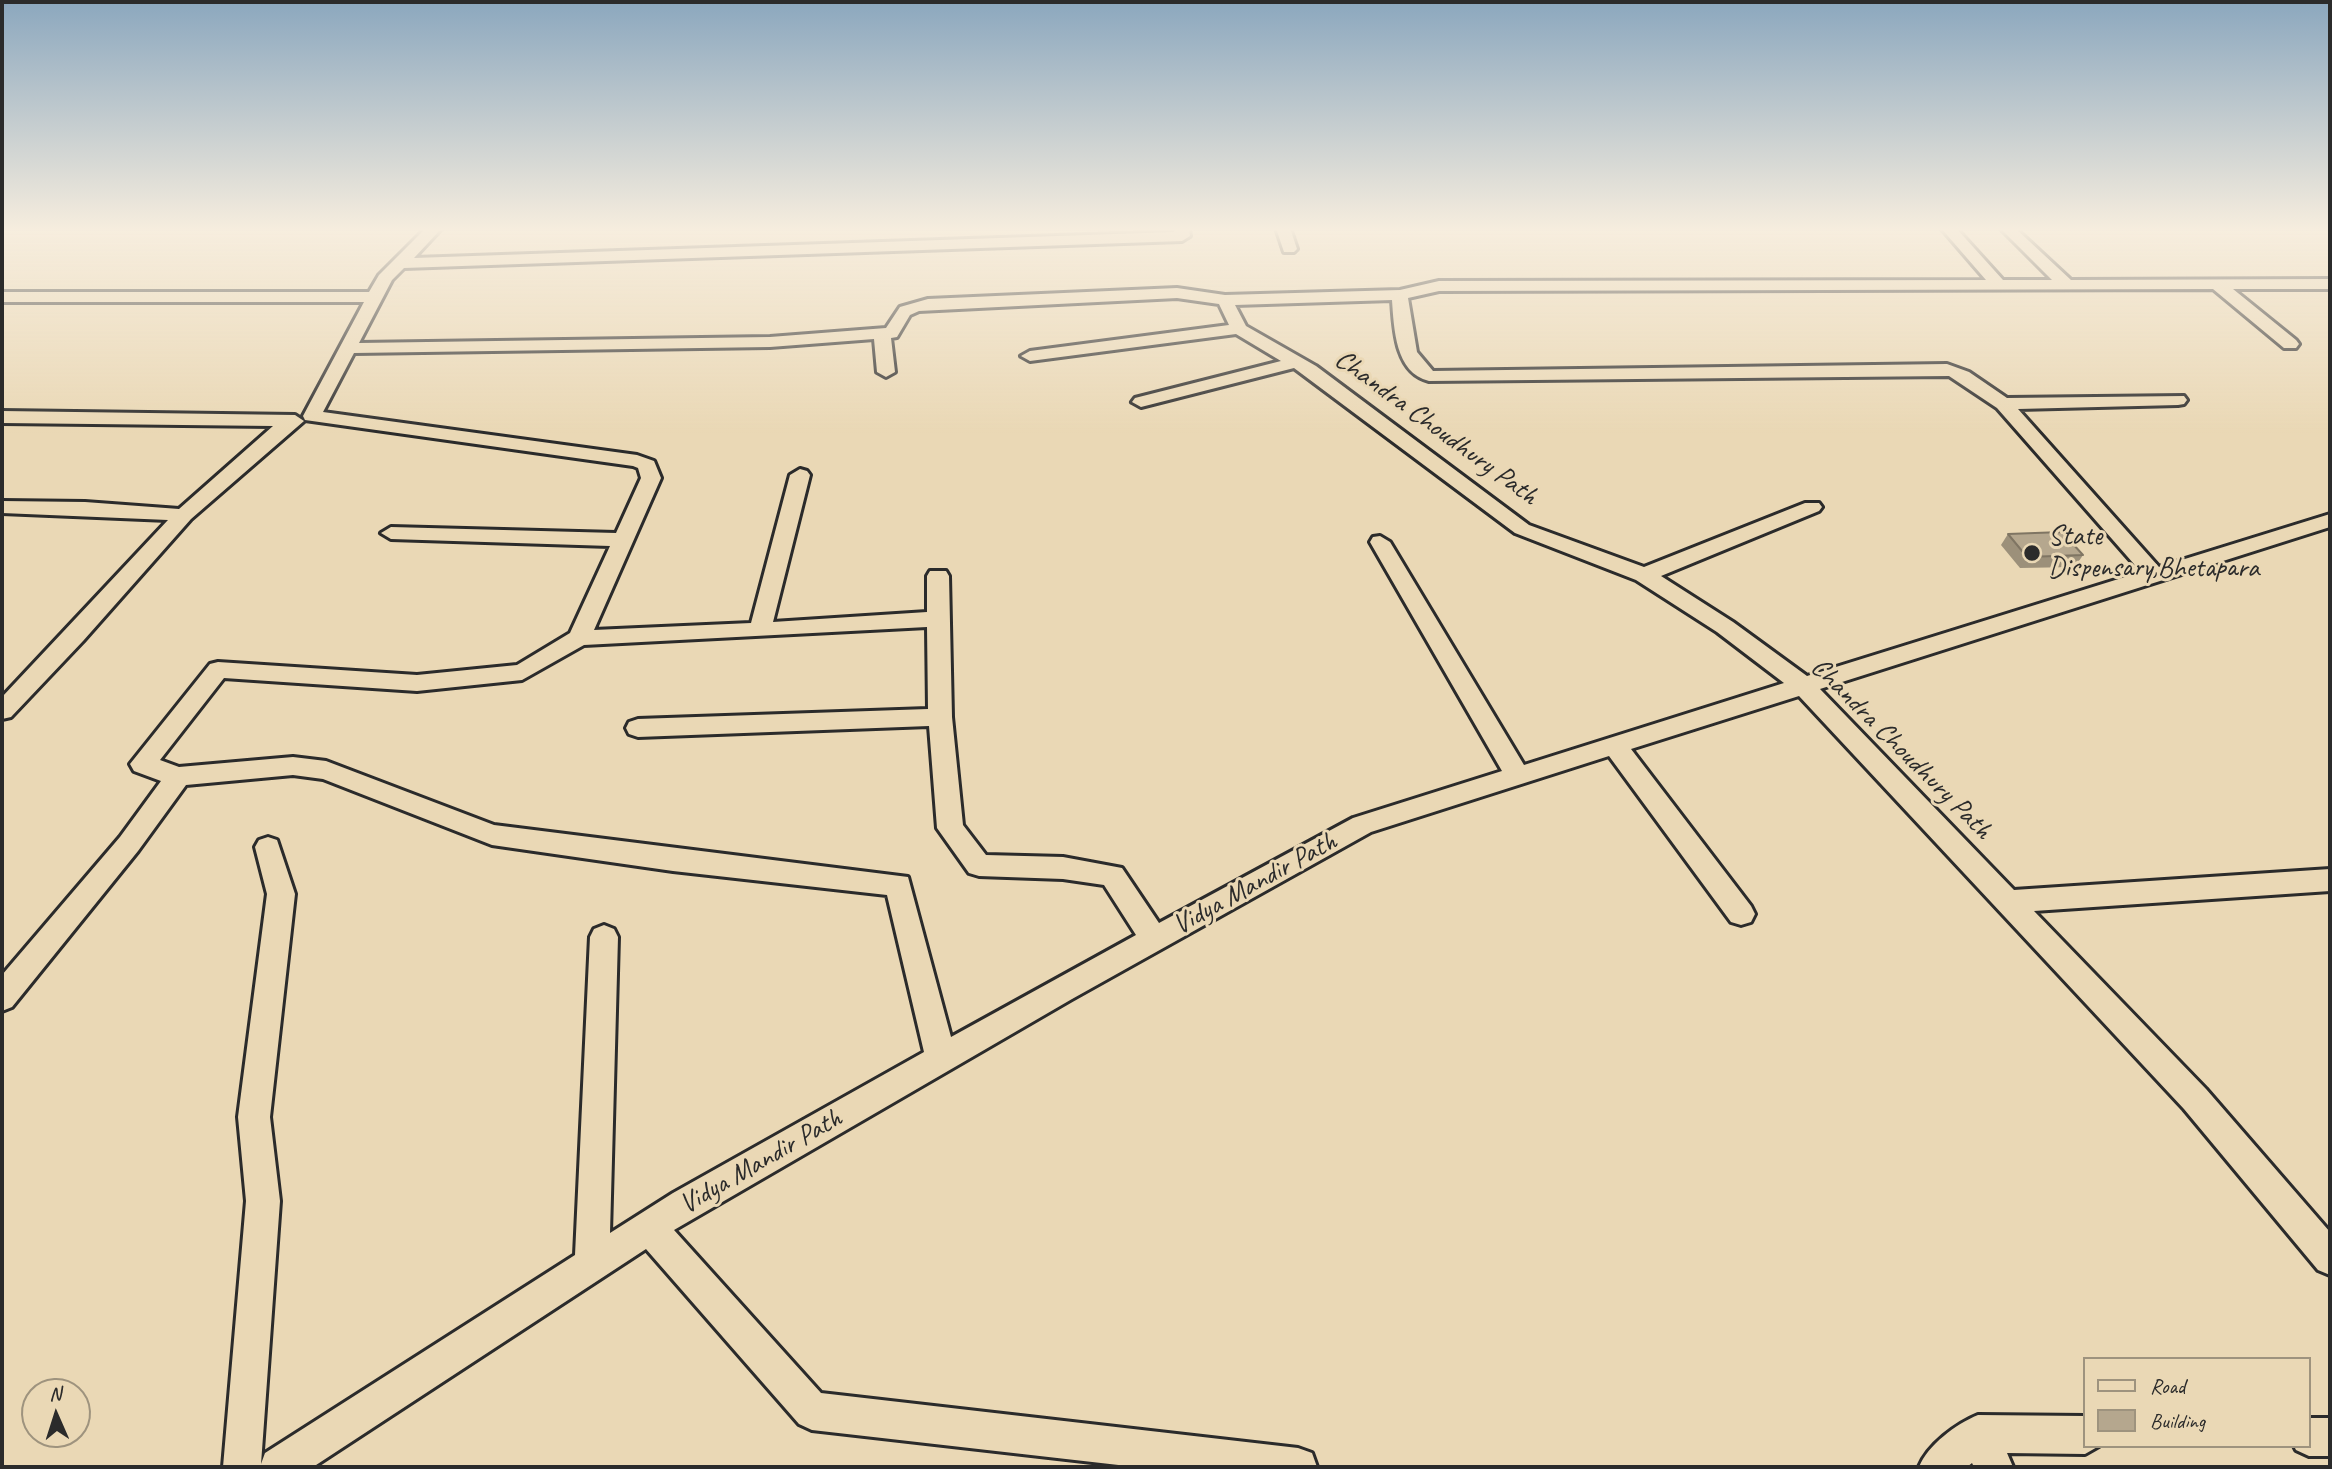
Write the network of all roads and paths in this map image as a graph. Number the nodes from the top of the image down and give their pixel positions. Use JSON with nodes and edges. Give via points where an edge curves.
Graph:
{"nodes":[{"id":1,"x":2,"y":297,"type":"edge"},
{"id":2,"x":1097,"y":297,"type":"edge"},
{"id":3,"x":1201,"y":297,"type":"edge"},
{"id":4,"x":1346,"y":297,"type":"edge"},
{"id":5,"x":1400,"y":297,"type":"edge"},
{"id":6,"x":2232,"y":297,"type":"edge"},
{"id":7,"x":374,"y":298,"type":"joint"},
{"id":8,"x":1225,"y":300,"type":"junction"},
{"id":9,"x":1239,"y":328,"type":"junction"},
{"id":10,"x":882,"y":335,"type":"junction"},
{"id":11,"x":2290,"y":344,"type":"dead end"},
{"id":12,"x":348,"y":348,"type":"junction"},
{"id":13,"x":1030,"y":356,"type":"dead end"},
{"id":14,"x":1296,"y":362,"type":"junction"},
{"id":15,"x":886,"y":372,"type":"dead end"},
{"id":16,"x":2178,"y":400,"type":"dead end"},
{"id":17,"x":1141,"y":401,"type":"dead end"},
{"id":18,"x":2003,"y":404,"type":"junction"},
{"id":19,"x":312,"y":416,"type":"junction"},
{"id":20,"x":2,"y":417,"type":"edge"},
{"id":21,"x":288,"y":423,"type":"junction"},
{"id":22,"x":800,"y":475,"type":"dead end"},
{"id":23,"x":2,"y":507,"type":"edge"},
{"id":24,"x":1812,"y":507,"type":"dead end"},
{"id":25,"x":184,"y":515,"type":"junction"},
{"id":26,"x":2330,"y":520,"type":"edge"},
{"id":27,"x":391,"y":533,"type":"dead end"},
{"id":28,"x":624,"y":540,"type":"junction"},
{"id":29,"x":1380,"y":542,"type":"dead end"},
{"id":30,"x":2153,"y":573,"type":"junction"},
{"id":31,"x":1644,"y":575,"type":"junction"},
{"id":32,"x":938,"y":576,"type":"dead end"},
{"id":33,"x":937,"y":619,"type":"junction"},
{"id":34,"x":760,"y":630,"type":"junction"},
{"id":35,"x":579,"y":638,"type":"junction"},
{"id":36,"x":1802,"y":685,"type":"junction"},
{"id":37,"x":2,"y":711,"type":"edge"},
{"id":38,"x":940,"y":717,"type":"junction"},
{"id":39,"x":638,"y":728,"type":"dead end"},
{"id":40,"x":1613,"y":744,"type":"junction"},
{"id":41,"x":1517,"y":775,"type":"junction"},
{"id":42,"x":177,"y":777,"type":"junction"},
{"id":43,"x":268,"y":847,"type":"dead end"},
{"id":44,"x":2330,"y":880,"type":"edge"},
{"id":45,"x":2010,"y":901,"type":"junction"},
{"id":46,"x":1741,"y":914,"type":"dead end"},
{"id":47,"x":604,"y":937,"type":"dead end"},
{"id":48,"x":1154,"y":939,"type":"junction"},
{"id":49,"x":2,"y":998,"type":"edge"},
{"id":50,"x":941,"y":1059,"type":"junction"},
{"id":51,"x":649,"y":1227,"type":"junction"},
{"id":52,"x":2330,"y":1258,"type":"edge"},
{"id":53,"x":592,"y":1264,"type":"junction"},
{"id":54,"x":1978,"y":1434,"type":"junction"},
{"id":55,"x":2084,"y":1435,"type":"edge"},
{"id":56,"x":2311,"y":1437,"type":"edge"},
{"id":57,"x":2330,"y":1437,"type":"edge"},
{"id":58,"x":242,"y":1467,"type":"edge"},
{"id":59,"x":279,"y":1467,"type":"edge"},
{"id":60,"x":1298,"y":1467,"type":"edge"},
{"id":61,"x":1938,"y":1467,"type":"edge"},
{"id":62,"x":1994,"y":1467,"type":"edge"}],
"edges":[{"from":1,"to":7,"type":"street"},
{"from":2,"to":10,"type":"street","via":[[909,307],[891,333]]},
{"from":3,"to":8,"type":"street"},
{"from":4,"to":8,"type":"street"},
{"from":5,"to":18,"type":"street","via":[[1403,332],[1415,364],[1429,376],[1947,369],[1964,374]]},
{"from":6,"to":11,"type":"street"},
{"from":7,"to":12,"type":"street"},
{"from":8,"to":9,"type":"street"},
{"from":9,"to":13,"type":"street"},
{"from":9,"to":14,"type":"street","name":"Chandra Choudhury Path"},
{"from":10,"to":12,"type":"street","via":[[770,342]]},
{"from":10,"to":15,"type":"street"},
{"from":12,"to":19,"type":"street"},
{"from":14,"to":17,"type":"street"},
{"from":14,"to":31,"type":"street","name":"Chandra Choudhury Path","via":[[1522,528]]},
{"from":16,"to":18,"type":"street"},
{"from":18,"to":30,"type":"street"},
{"from":19,"to":21,"type":"street"},
{"from":19,"to":28,"type":"street","via":[[637,461],[647,465],[651,478]]},
{"from":20,"to":21,"type":"street"},
{"from":21,"to":25,"type":"street"},
{"from":22,"to":34,"type":"street"},
{"from":23,"to":25,"type":"street"},
{"from":24,"to":31,"type":"street"},
{"from":25,"to":37,"type":"street"},
{"from":26,"to":30,"type":"street","name":"Vidya Mandir Path"},
{"from":27,"to":28,"type":"street"},
{"from":28,"to":35,"type":"street"},
{"from":29,"to":41,"type":"street"},
{"from":30,"to":36,"type":"street","name":"Vidya Mandir Path"},
{"from":31,"to":36,"type":"street","name":"Chandra Choudhury Path","via":[[1725,627]]},
{"from":32,"to":33,"type":"street"},
{"from":33,"to":34,"type":"street"},
{"from":33,"to":38,"type":"street"},
{"from":34,"to":35,"type":"street"},
{"from":35,"to":42,"type":"street","via":[[522,671],[418,683],[218,670],[143,764]]},
{"from":36,"to":40,"type":"street","name":"Vidya Mandir Path"},
{"from":36,"to":45,"type":"street","name":"Chandra Choudhury Path"},
{"from":38,"to":39,"type":"street"},
{"from":38,"to":48,"type":"street","via":[[950,828],[979,865],[1063,867],[1112,876]]},
{"from":40,"to":41,"type":"street","name":"Vidya Mandir Path"},
{"from":40,"to":46,"type":"street"},
{"from":41,"to":48,"type":"street","name":"Vidya Mandir Path","via":[[1362,825]]},
{"from":42,"to":49,"type":"street","via":[[129,844]]},
{"from":42,"to":50,"type":"street","via":[[293,766],[326,770],[492,835],[898,885]]},
{"from":43,"to":58,"type":"street","via":[[281,894],[254,1117],[263,1201]]},
{"from":44,"to":45,"type":"street"},
{"from":45,"to":52,"type":"street","name":"Chandra Choudhury Path","via":[[2195,1099]]},
{"from":47,"to":53,"type":"street"},
{"from":48,"to":50,"type":"street","name":"Vidya Mandir Path"},
{"from":50,"to":51,"type":"street","name":"Vidya Mandir Path"},
{"from":51,"to":53,"type":"street","name":"Vidya Mandir Path"},
{"from":51,"to":60,"type":"street","via":[[812,1411]]},
{"from":53,"to":59,"type":"street","name":"Vidya Mandir Path"},
{"from":54,"to":55,"type":"street"},
{"from":54,"to":61,"type":"street"},
{"from":54,"to":62,"type":"street"},
{"from":56,"to":57,"type":"street"}]}
